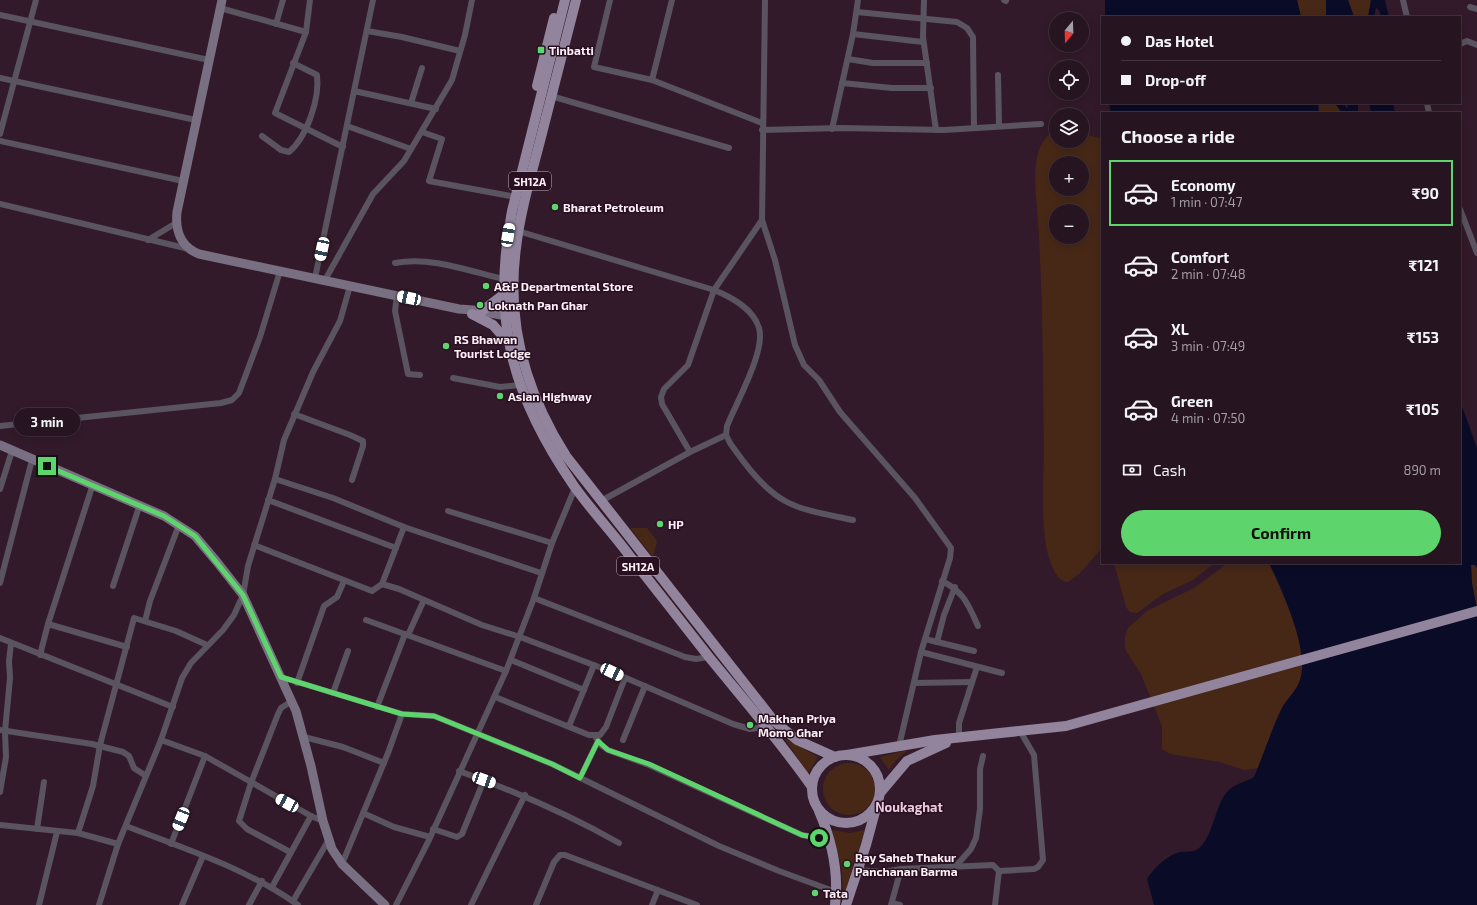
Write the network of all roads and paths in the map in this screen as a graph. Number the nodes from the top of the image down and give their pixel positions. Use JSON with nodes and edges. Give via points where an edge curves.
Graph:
{"nodes":[{"id":1,"x":36,"y":0,"type":"edge"},
{"id":2,"x":283,"y":0,"type":"edge"},
{"id":3,"x":310,"y":0,"type":"edge"},
{"id":4,"x":373,"y":0,"type":"edge"},
{"id":5,"x":472,"y":0,"type":"edge"},
{"id":6,"x":560,"y":0,"type":"edge"},
{"id":7,"x":565,"y":0,"type":"edge"},
{"id":8,"x":576,"y":0,"type":"edge"},
{"id":9,"x":610,"y":0,"type":"edge"},
{"id":10,"x":672,"y":0,"type":"edge"},
{"id":11,"x":765,"y":0,"type":"edge"},
{"id":12,"x":858,"y":0,"type":"edge"},
{"id":13,"x":924,"y":0,"type":"edge"},
{"id":14,"x":1403,"y":0,"type":"edge"},
{"id":15,"x":221,"y":2,"type":"edge"},
{"id":16,"x":857,"y":12,"type":"junction"},
{"id":17,"x":0,"y":15,"type":"edge"},
{"id":18,"x":1407,"y":16,"type":"edge"},
{"id":19,"x":922,"y":18,"type":"junction"},
{"id":20,"x":31,"y":22,"type":"junction"},
{"id":21,"x":276,"y":24,"type":"junction"},
{"id":22,"x":367,"y":31,"type":"junction"},
{"id":23,"x":306,"y":32,"type":"junction"},
{"id":24,"x":853,"y":34,"type":"junction"},
{"id":25,"x":923,"y":42,"type":"junction"},
{"id":26,"x":1461,"y":44,"type":"edge"},
{"id":27,"x":1477,"y":44,"type":"edge"},
{"id":28,"x":460,"y":52,"type":"junction"},
{"id":29,"x":848,"y":59,"type":"junction"},
{"id":30,"x":209,"y":60,"type":"junction"},
{"id":31,"x":293,"y":63,"type":"junction"},
{"id":32,"x":927,"y":63,"type":"junction"},
{"id":33,"x":422,"y":68,"type":"dead end"},
{"id":34,"x":998,"y":75,"type":"dead end"},
{"id":35,"x":0,"y":78,"type":"edge"},
{"id":36,"x":652,"y":80,"type":"junction"},
{"id":37,"x":13,"y":81,"type":"junction"},
{"id":38,"x":842,"y":83,"type":"junction"},
{"id":39,"x":931,"y":88,"type":"junction"},
{"id":40,"x":354,"y":92,"type":"junction"},
{"id":41,"x":551,"y":96,"type":"junction"},
{"id":42,"x":411,"y":103,"type":"junction"},
{"id":43,"x":436,"y":109,"type":"junction"},
{"id":44,"x":196,"y":120,"type":"junction"},
{"id":45,"x":536,"y":120,"type":"junction"},
{"id":46,"x":1041,"y":124,"type":"dead end"},
{"id":47,"x":347,"y":126,"type":"junction"},
{"id":48,"x":999,"y":126,"type":"junction"},
{"id":49,"x":762,"y":127,"type":"junction"},
{"id":50,"x":832,"y":128,"type":"junction"},
{"id":51,"x":974,"y":128,"type":"junction"},
{"id":52,"x":307,"y":130,"type":"junction"},
{"id":53,"x":936,"y":130,"type":"junction"},
{"id":54,"x":422,"y":132,"type":"junction"},
{"id":55,"x":0,"y":134,"type":"edge"},
{"id":56,"x":262,"y":136,"type":"dead end"},
{"id":57,"x":0,"y":141,"type":"edge"},
{"id":58,"x":343,"y":147,"type":"junction"},
{"id":59,"x":729,"y":148,"type":"dead end"},
{"id":60,"x":411,"y":149,"type":"junction"},
{"id":61,"x":183,"y":181,"type":"junction"},
{"id":62,"x":516,"y":197,"type":"junction"},
{"id":63,"x":0,"y":204,"type":"edge"},
{"id":64,"x":1461,"y":212,"type":"edge"},
{"id":65,"x":762,"y":220,"type":"junction"},
{"id":66,"x":176,"y":223,"type":"junction"},
{"id":67,"x":518,"y":231,"type":"junction"},
{"id":68,"x":148,"y":240,"type":"junction"},
{"id":69,"x":189,"y":249,"type":"junction"},
{"id":70,"x":1477,"y":253,"type":"edge"},
{"id":71,"x":394,"y":263,"type":"dead end"},
{"id":72,"x":280,"y":271,"type":"junction"},
{"id":73,"x":315,"y":278,"type":"junction"},
{"id":74,"x":504,"y":279,"type":"junction"},
{"id":75,"x":325,"y":280,"type":"junction"},
{"id":76,"x":350,"y":286,"type":"junction"},
{"id":77,"x":714,"y":290,"type":"junction"},
{"id":78,"x":503,"y":295,"type":"junction"},
{"id":79,"x":397,"y":296,"type":"junction"},
{"id":80,"x":477,"y":313,"type":"junction"},
{"id":81,"x":510,"y":320,"type":"junction"},
{"id":82,"x":508,"y":342,"type":"junction"},
{"id":83,"x":420,"y":375,"type":"dead end"},
{"id":84,"x":453,"y":378,"type":"dead end"},
{"id":85,"x":520,"y":386,"type":"junction"},
{"id":86,"x":294,"y":414,"type":"junction"},
{"id":87,"x":0,"y":426,"type":"edge"},
{"id":88,"x":726,"y":435,"type":"junction"},
{"id":89,"x":0,"y":445,"type":"edge"},
{"id":90,"x":12,"y":451,"type":"junction"},
{"id":91,"x":690,"y":452,"type":"junction"},
{"id":92,"x":32,"y":460,"type":"junction"},
{"id":93,"x":275,"y":479,"type":"junction"},
{"id":94,"x":352,"y":480,"type":"dead end"},
{"id":95,"x":93,"y":484,"type":"junction"},
{"id":96,"x":575,"y":488,"type":"junction"},
{"id":97,"x":0,"y":489,"type":"edge"},
{"id":98,"x":268,"y":500,"type":"junction"},
{"id":99,"x":600,"y":501,"type":"junction"},
{"id":100,"x":140,"y":504,"type":"junction"},
{"id":101,"x":448,"y":511,"type":"dead end"},
{"id":102,"x":853,"y":520,"type":"dead end"},
{"id":103,"x":179,"y":525,"type":"junction"},
{"id":104,"x":404,"y":527,"type":"junction"},
{"id":105,"x":552,"y":542,"type":"junction"},
{"id":106,"x":254,"y":545,"type":"junction"},
{"id":107,"x":396,"y":548,"type":"junction"},
{"id":108,"x":2,"y":570,"type":"edge"},
{"id":109,"x":541,"y":573,"type":"junction"},
{"id":110,"x":344,"y":581,"type":"junction"},
{"id":111,"x":942,"y":581,"type":"junction"},
{"id":112,"x":0,"y":583,"type":"edge"},
{"id":113,"x":382,"y":584,"type":"junction"},
{"id":114,"x":113,"y":586,"type":"dead end"},
{"id":115,"x":954,"y":587,"type":"junction"},
{"id":116,"x":243,"y":595,"type":"junction"},
{"id":117,"x":534,"y":598,"type":"junction"},
{"id":118,"x":424,"y":600,"type":"junction"},
{"id":119,"x":1477,"y":611,"type":"edge"},
{"id":120,"x":366,"y":620,"type":"dead end"},
{"id":121,"x":146,"y":621,"type":"junction"},
{"id":122,"x":48,"y":624,"type":"junction"},
{"id":123,"x":978,"y":626,"type":"dead end"},
{"id":124,"x":406,"y":635,"type":"junction"},
{"id":125,"x":520,"y":637,"type":"junction"},
{"id":126,"x":0,"y":638,"type":"edge"},
{"id":127,"x":925,"y":639,"type":"junction"},
{"id":128,"x":937,"y":642,"type":"junction"},
{"id":129,"x":11,"y":644,"type":"junction"},
{"id":130,"x":207,"y":645,"type":"junction"},
{"id":131,"x":127,"y":647,"type":"junction"},
{"id":132,"x":974,"y":651,"type":"dead end"},
{"id":133,"x":348,"y":652,"type":"dead end"},
{"id":134,"x":921,"y":652,"type":"junction"},
{"id":135,"x":40,"y":655,"type":"junction"},
{"id":136,"x":709,"y":657,"type":"junction"},
{"id":137,"x":511,"y":660,"type":"junction"},
{"id":138,"x":594,"y":665,"type":"junction"},
{"id":139,"x":977,"y":667,"type":"junction"},
{"id":140,"x":506,"y":671,"type":"junction"},
{"id":141,"x":1002,"y":673,"type":"dead end"},
{"id":142,"x":281,"y":677,"type":"junction"},
{"id":143,"x":625,"y":678,"type":"junction"},
{"id":144,"x":297,"y":682,"type":"junction"},
{"id":145,"x":914,"y":682,"type":"junction"},
{"id":146,"x":972,"y":682,"type":"junction"},
{"id":147,"x":118,"y":684,"type":"junction"},
{"id":148,"x":645,"y":686,"type":"junction"},
{"id":149,"x":584,"y":690,"type":"junction"},
{"id":150,"x":333,"y":693,"type":"junction"},
{"id":151,"x":495,"y":697,"type":"junction"},
{"id":152,"x":292,"y":701,"type":"junction"},
{"id":153,"x":173,"y":707,"type":"junction"},
{"id":154,"x":378,"y":707,"type":"junction"},
{"id":155,"x":402,"y":714,"type":"junction"},
{"id":156,"x":569,"y":726,"type":"junction"},
{"id":157,"x":767,"y":727,"type":"junction"},
{"id":158,"x":2,"y":730,"type":"edge"},
{"id":159,"x":1020,"y":731,"type":"junction"},
{"id":160,"x":478,"y":734,"type":"junction"},
{"id":161,"x":304,"y":737,"type":"junction"},
{"id":162,"x":596,"y":739,"type":"junction"},
{"id":163,"x":957,"y":739,"type":"junction"},
{"id":164,"x":161,"y":740,"type":"junction"},
{"id":165,"x":623,"y":740,"type":"dead end"},
{"id":166,"x":100,"y":745,"type":"junction"},
{"id":167,"x":899,"y":746,"type":"junction"},
{"id":168,"x":847,"y":755,"type":"junction"},
{"id":169,"x":205,"y":756,"type":"junction"},
{"id":170,"x":983,"y":756,"type":"dead end"},
{"id":171,"x":835,"y":757,"type":"junction"},
{"id":172,"x":384,"y":763,"type":"junction"},
{"id":173,"x":459,"y":771,"type":"junction"},
{"id":174,"x":146,"y":776,"type":"junction"},
{"id":175,"x":580,"y":778,"type":"junction"},
{"id":176,"x":484,"y":780,"type":"junction"},
{"id":177,"x":44,"y":782,"type":"dead end"},
{"id":178,"x":251,"y":783,"type":"junction"},
{"id":179,"x":812,"y":787,"type":"junction"},
{"id":180,"x":0,"y":792,"type":"edge"},
{"id":181,"x":880,"y":793,"type":"junction"},
{"id":182,"x":525,"y":795,"type":"junction"},
{"id":183,"x":877,"y":804,"type":"junction"},
{"id":184,"x":817,"y":807,"type":"junction"},
{"id":185,"x":363,"y":813,"type":"junction"},
{"id":186,"x":311,"y":816,"type":"junction"},
{"id":187,"x":323,"y":821,"type":"junction"},
{"id":188,"x":0,"y":825,"type":"edge"},
{"id":189,"x":126,"y":826,"type":"junction"},
{"id":190,"x":36,"y":829,"type":"junction"},
{"id":191,"x":433,"y":829,"type":"junction"},
{"id":192,"x":57,"y":832,"type":"junction"},
{"id":193,"x":78,"y":834,"type":"junction"},
{"id":194,"x":828,"y":835,"type":"junction"},
{"id":195,"x":430,"y":837,"type":"junction"},
{"id":196,"x":328,"y":841,"type":"junction"},
{"id":197,"x":619,"y":843,"type":"dead end"},
{"id":198,"x":118,"y":844,"type":"junction"},
{"id":199,"x":171,"y":844,"type":"junction"},
{"id":200,"x":290,"y":852,"type":"junction"},
{"id":201,"x":203,"y":856,"type":"junction"},
{"id":202,"x":342,"y":864,"type":"junction"},
{"id":203,"x":956,"y":866,"type":"junction"},
{"id":204,"x":901,"y":869,"type":"junction"},
{"id":205,"x":858,"y":870,"type":"junction"},
{"id":206,"x":999,"y":871,"type":"junction"},
{"id":207,"x":262,"y":881,"type":"junction"},
{"id":208,"x":272,"y":887,"type":"junction"},
{"id":209,"x":658,"y":890,"type":"junction"},
{"id":210,"x":836,"y":892,"type":"junction"},
{"id":211,"x":296,"y":903,"type":"edge"},
{"id":212,"x":892,"y":904,"type":"edge"},
{"id":213,"x":39,"y":905,"type":"edge"},
{"id":214,"x":99,"y":905,"type":"edge"},
{"id":215,"x":182,"y":905,"type":"edge"},
{"id":216,"x":249,"y":905,"type":"edge"},
{"id":217,"x":385,"y":905,"type":"edge"},
{"id":218,"x":396,"y":905,"type":"edge"},
{"id":219,"x":471,"y":905,"type":"edge"},
{"id":220,"x":536,"y":905,"type":"edge"},
{"id":221,"x":652,"y":905,"type":"edge"},
{"id":222,"x":697,"y":905,"type":"edge"},
{"id":223,"x":835,"y":905,"type":"edge"},
{"id":224,"x":846,"y":905,"type":"edge"},
{"id":225,"x":900,"y":905,"type":"edge"},
{"id":226,"x":995,"y":905,"type":"edge"}],
"edges":[{"from":1,"to":20,"type":"street"},
{"from":2,"to":21,"type":"street"},
{"from":3,"to":23,"type":"street"},
{"from":4,"to":22,"type":"street"},
{"from":5,"to":28,"type":"street"},
{"from":6,"to":45,"type":"main road","number":"SH12A","via":[[535,96]]},
{"from":7,"to":45,"type":"main road","number":"SH12A"},
{"from":8,"to":41,"type":"main road","number":"SH12A"},
{"from":9,"to":36,"type":"street","via":[[594,67]]},
{"from":10,"to":36,"type":"street"},
{"from":11,"to":49,"type":"street"},
{"from":12,"to":16,"type":"street"},
{"from":13,"to":19,"type":"street"},
{"from":14,"to":18,"type":"street"},
{"from":15,"to":21,"type":"street"},
{"from":15,"to":30,"type":"street"},
{"from":16,"to":19,"type":"street"},
{"from":16,"to":24,"type":"street"},
{"from":17,"to":20,"type":"street"},
{"from":19,"to":25,"type":"street"},
{"from":19,"to":51,"type":"street","via":[[957,22],[963,24],[971,33]]},
{"from":20,"to":30,"type":"street"},
{"from":20,"to":37,"type":"street"},
{"from":21,"to":23,"type":"street"},
{"from":22,"to":28,"type":"street"},
{"from":22,"to":40,"type":"street"},
{"from":23,"to":31,"type":"street"},
{"from":24,"to":25,"type":"street"},
{"from":24,"to":29,"type":"street"},
{"from":25,"to":32,"type":"street"},
{"from":26,"to":27,"type":"street","via":[[1467,41]]},
{"from":28,"to":43,"type":"street","via":[[452,80]]},
{"from":29,"to":32,"type":"street","via":[[872,63]]},
{"from":29,"to":38,"type":"street"},
{"from":30,"to":44,"type":"street"},
{"from":31,"to":52,"type":"street","via":[[317,74],[316,91]]},
{"from":31,"to":52,"type":"street","via":[[274,113]]},
{"from":32,"to":39,"type":"street"},
{"from":33,"to":42,"type":"street"},
{"from":34,"to":48,"type":"street"},
{"from":35,"to":37,"type":"street"},
{"from":36,"to":49,"type":"street"},
{"from":37,"to":44,"type":"street"},
{"from":37,"to":55,"type":"street"},
{"from":38,"to":39,"type":"street","via":[[892,88]]},
{"from":38,"to":50,"type":"street"},
{"from":39,"to":53,"type":"street"},
{"from":40,"to":42,"type":"street"},
{"from":40,"to":47,"type":"street"},
{"from":41,"to":59,"type":"street"},
{"from":41,"to":67,"type":"main road","number":"SH12A"},
{"from":42,"to":43,"type":"street"},
{"from":43,"to":54,"type":"street"},
{"from":44,"to":61,"type":"street"},
{"from":45,"to":62,"type":"main road","number":"SH12A"},
{"from":46,"to":48,"type":"street"},
{"from":47,"to":58,"type":"street"},
{"from":47,"to":60,"type":"street"},
{"from":48,"to":51,"type":"street"},
{"from":49,"to":50,"type":"street"},
{"from":49,"to":65,"type":"street"},
{"from":50,"to":53,"type":"street"},
{"from":51,"to":53,"type":"street"},
{"from":52,"to":56,"type":"street","via":[[289,152],[281,150]]},
{"from":52,"to":58,"type":"street"},
{"from":54,"to":60,"type":"street"},
{"from":54,"to":62,"type":"street","via":[[442,139],[429,181]]},
{"from":57,"to":61,"type":"street"},
{"from":58,"to":73,"type":"street"},
{"from":60,"to":75,"type":"street","via":[[393,174],[373,194]]},
{"from":61,"to":66,"type":"street"},
{"from":62,"to":74,"type":"main road","number":"SH12A","via":[[508,232]]},
{"from":63,"to":68,"type":"street"},
{"from":64,"to":70,"type":"street"},
{"from":65,"to":77,"type":"street"},
{"from":65,"to":111,"type":"street","via":[[800,358],[859,436],[915,498],[948,542],[952,552]]},
{"from":66,"to":68,"type":"street"},
{"from":66,"to":69,"type":"street","via":[[180,236]]},
{"from":67,"to":77,"type":"street"},
{"from":67,"to":81,"type":"main road","number":"SH12A"},
{"from":68,"to":69,"type":"street"},
{"from":69,"to":72,"type":"street","via":[[198,254]]},
{"from":71,"to":74,"type":"street","via":[[409,260],[434,263]]},
{"from":72,"to":73,"type":"street"},
{"from":72,"to":87,"type":"street","via":[[239,393],[232,400]]},
{"from":73,"to":75,"type":"street"},
{"from":74,"to":78,"type":"main road","number":"SH12A"},
{"from":75,"to":76,"type":"street"},
{"from":76,"to":79,"type":"street"},
{"from":76,"to":86,"type":"street","via":[[340,321]]},
{"from":77,"to":88,"type":"street","via":[[740,303],[750,312],[759,327],[761,337],[756,360],[727,426]]},
{"from":77,"to":91,"type":"street","via":[[688,365],[664,389],[661,397],[662,404]]},
{"from":78,"to":80,"type":"main road"},
{"from":78,"to":81,"type":"main road","number":"SH12A"},
{"from":79,"to":80,"type":"street"},
{"from":79,"to":83,"type":"street","via":[[395,311],[408,374]]},
{"from":80,"to":81,"type":"street"},
{"from":80,"to":82,"type":"main road","via":[[493,325]]},
{"from":81,"to":82,"type":"main road","number":"SH12A"},
{"from":81,"to":99,"type":"main road","number":"SH12A","via":[[524,366],[559,432],[584,472],[590,488]]},
{"from":82,"to":85,"type":"main road","number":"SH12A"},
{"from":84,"to":85,"type":"street","via":[[500,386]]},
{"from":85,"to":96,"type":"main road","number":"SH12A","via":[[541,433]]},
{"from":86,"to":93,"type":"street","via":[[284,440]]},
{"from":86,"to":94,"type":"street","via":[[350,434],[362,442]]},
{"from":88,"to":91,"type":"street"},
{"from":88,"to":102,"type":"street","via":[[743,461],[761,481],[785,501],[806,509]]},
{"from":89,"to":90,"type":"street"},
{"from":90,"to":92,"type":"street"},
{"from":90,"to":97,"type":"street"},
{"from":91,"to":99,"type":"street"},
{"from":92,"to":95,"type":"street"},
{"from":92,"to":108,"type":"street"},
{"from":93,"to":98,"type":"street"},
{"from":93,"to":104,"type":"street","via":[[333,498]]},
{"from":95,"to":100,"type":"street"},
{"from":95,"to":122,"type":"street"},
{"from":96,"to":105,"type":"street"},
{"from":96,"to":136,"type":"main road","number":"SH12A"},
{"from":98,"to":106,"type":"street"},
{"from":98,"to":107,"type":"street"},
{"from":99,"to":171,"type":"main road","number":"SH12A","via":[[774,721],[797,740]]},
{"from":100,"to":103,"type":"street"},
{"from":100,"to":114,"type":"street"},
{"from":101,"to":105,"type":"street"},
{"from":103,"to":116,"type":"street","via":[[195,536]]},
{"from":103,"to":121,"type":"street","via":[[150,601]]},
{"from":104,"to":107,"type":"street"},
{"from":104,"to":109,"type":"street"},
{"from":105,"to":109,"type":"street"},
{"from":106,"to":110,"type":"street"},
{"from":106,"to":116,"type":"street"},
{"from":107,"to":113,"type":"street"},
{"from":108,"to":112,"type":"street"},
{"from":109,"to":117,"type":"street"},
{"from":110,"to":113,"type":"street","via":[[368,591]]},
{"from":110,"to":144,"type":"street","via":[[337,597],[324,606]]},
{"from":111,"to":115,"type":"street"},
{"from":111,"to":127,"type":"street"},
{"from":113,"to":118,"type":"street"},
{"from":115,"to":123,"type":"street","via":[[964,597]]},
{"from":115,"to":128,"type":"street"},
{"from":116,"to":130,"type":"street","via":[[234,615]]},
{"from":116,"to":142,"type":"street"},
{"from":117,"to":125,"type":"street"},
{"from":117,"to":136,"type":"street","via":[[685,657]]},
{"from":118,"to":124,"type":"street"},
{"from":118,"to":125,"type":"street","via":[[482,625]]},
{"from":119,"to":159,"type":"main road","via":[[1089,720],[1053,728]]},
{"from":120,"to":124,"type":"street"},
{"from":121,"to":130,"type":"street"},
{"from":121,"to":131,"type":"street","via":[[134,618]]},
{"from":122,"to":131,"type":"street"},
{"from":122,"to":135,"type":"street"},
{"from":124,"to":140,"type":"street"},
{"from":124,"to":154,"type":"street"},
{"from":125,"to":137,"type":"street"},
{"from":125,"to":138,"type":"street"},
{"from":126,"to":129,"type":"street"},
{"from":127,"to":128,"type":"street"},
{"from":127,"to":134,"type":"street"},
{"from":128,"to":132,"type":"street"},
{"from":129,"to":135,"type":"street"},
{"from":129,"to":158,"type":"street","via":[[10,678]]},
{"from":130,"to":153,"type":"street","via":[[182,678]]},
{"from":131,"to":147,"type":"street"},
{"from":133,"to":150,"type":"street"},
{"from":134,"to":139,"type":"street"},
{"from":134,"to":145,"type":"street"},
{"from":135,"to":147,"type":"street"},
{"from":136,"to":157,"type":"main road","number":"SH12A"},
{"from":137,"to":140,"type":"street"},
{"from":137,"to":149,"type":"street"},
{"from":138,"to":143,"type":"street"},
{"from":138,"to":149,"type":"street"},
{"from":139,"to":141,"type":"street"},
{"from":139,"to":146,"type":"street"},
{"from":140,"to":151,"type":"street"},
{"from":142,"to":144,"type":"street"},
{"from":142,"to":152,"type":"street"},
{"from":143,"to":148,"type":"street"},
{"from":143,"to":162,"type":"street","via":[[604,732]]},
{"from":144,"to":150,"type":"street"},
{"from":145,"to":146,"type":"street"},
{"from":145,"to":167,"type":"street"},
{"from":146,"to":163,"type":"street"},
{"from":147,"to":153,"type":"street"},
{"from":147,"to":166,"type":"street"},
{"from":148,"to":157,"type":"street","via":[[733,724],[750,729]]},
{"from":148,"to":165,"type":"street"},
{"from":149,"to":156,"type":"street"},
{"from":150,"to":154,"type":"street"},
{"from":151,"to":156,"type":"street"},
{"from":151,"to":160,"type":"street"},
{"from":152,"to":161,"type":"street"},
{"from":152,"to":178,"type":"street","via":[[281,708],[278,714]]},
{"from":153,"to":164,"type":"street"},
{"from":154,"to":155,"type":"street"},
{"from":155,"to":160,"type":"street","via":[[434,716]]},
{"from":155,"to":172,"type":"street"},
{"from":156,"to":162,"type":"street"},
{"from":157,"to":179,"type":"main road","number":"SH12A"},
{"from":158,"to":166,"type":"street"},
{"from":158,"to":180,"type":"street","via":[[6,757]]},
{"from":159,"to":163,"type":"main road"},
{"from":159,"to":206,"type":"street","via":[[1034,755],[1043,860],[1038,868]]},
{"from":160,"to":173,"type":"street"},
{"from":160,"to":175,"type":"street"},
{"from":161,"to":172,"type":"street","via":[[344,747]]},
{"from":161,"to":187,"type":"street"},
{"from":162,"to":175,"type":"street"},
{"from":162,"to":194,"type":"street","via":[[608,750],[649,764],[802,835],[816,838]]},
{"from":163,"to":167,"type":"main road"},
{"from":163,"to":181,"type":"main road","via":[[907,761]]},
{"from":164,"to":169,"type":"street"},
{"from":164,"to":174,"type":"street"},
{"from":166,"to":174,"type":"street","via":[[129,756],[134,768]]},
{"from":166,"to":193,"type":"street","via":[[93,786]]},
{"from":167,"to":168,"type":"main road"},
{"from":168,"to":171,"type":"main road"},
{"from":168,"to":181,"type":"main road","via":[[858,757],[872,767],[880,782]]},
{"from":169,"to":178,"type":"street"},
{"from":169,"to":199,"type":"street"},
{"from":170,"to":203,"type":"street","via":[[976,838],[971,849]]},
{"from":171,"to":179,"type":"main road","via":[[824,764],[816,774]]},
{"from":172,"to":185,"type":"street"},
{"from":173,"to":176,"type":"street"},
{"from":173,"to":191,"type":"street"},
{"from":174,"to":189,"type":"street"},
{"from":175,"to":210,"type":"street","via":[[720,846]]},
{"from":176,"to":182,"type":"street"},
{"from":176,"to":191,"type":"street","via":[[462,834],[456,836]]},
{"from":177,"to":190,"type":"street"},
{"from":178,"to":186,"type":"street"},
{"from":178,"to":200,"type":"street","via":[[240,817],[241,825]]},
{"from":179,"to":184,"type":"main road","number":"SH12A"},
{"from":181,"to":183,"type":"main road"},
{"from":182,"to":197,"type":"street"},
{"from":182,"to":219,"type":"street"},
{"from":183,"to":184,"type":"main road","via":[[870,814],[848,823],[825,816]]},
{"from":183,"to":205,"type":"main road"},
{"from":184,"to":194,"type":"main road","number":"SH12A"},
{"from":185,"to":195,"type":"street","via":[[394,827]]},
{"from":185,"to":202,"type":"street"},
{"from":186,"to":187,"type":"street"},
{"from":186,"to":200,"type":"street"},
{"from":187,"to":196,"type":"street"},
{"from":188,"to":190,"type":"street"},
{"from":189,"to":198,"type":"street"},
{"from":189,"to":199,"type":"street"},
{"from":190,"to":192,"type":"street"},
{"from":191,"to":195,"type":"street"},
{"from":192,"to":193,"type":"street"},
{"from":192,"to":213,"type":"street"},
{"from":193,"to":198,"type":"street"},
{"from":194,"to":210,"type":"main road","number":"SH12A","via":[[835,866]]},
{"from":195,"to":218,"type":"street"},
{"from":196,"to":202,"type":"street"},
{"from":196,"to":211,"type":"street"},
{"from":198,"to":214,"type":"street"},
{"from":199,"to":201,"type":"street"},
{"from":200,"to":208,"type":"street"},
{"from":201,"to":207,"type":"street"},
{"from":201,"to":215,"type":"street"},
{"from":202,"to":217,"type":"street"},
{"from":203,"to":204,"type":"street"},
{"from":203,"to":206,"type":"street","via":[[993,865]]},
{"from":204,"to":205,"type":"street","via":[[883,872]]},
{"from":204,"to":212,"type":"street"},
{"from":205,"to":224,"type":"main road"},
{"from":206,"to":226,"type":"street"},
{"from":207,"to":208,"type":"street"},
{"from":207,"to":216,"type":"street"},
{"from":208,"to":211,"type":"street"},
{"from":209,"to":220,"type":"street","via":[[570,856],[560,855],[554,862]]},
{"from":209,"to":221,"type":"street"},
{"from":209,"to":222,"type":"street"},
{"from":210,"to":223,"type":"main road","number":"SH12A"},
{"from":212,"to":225,"type":"street"}]}
